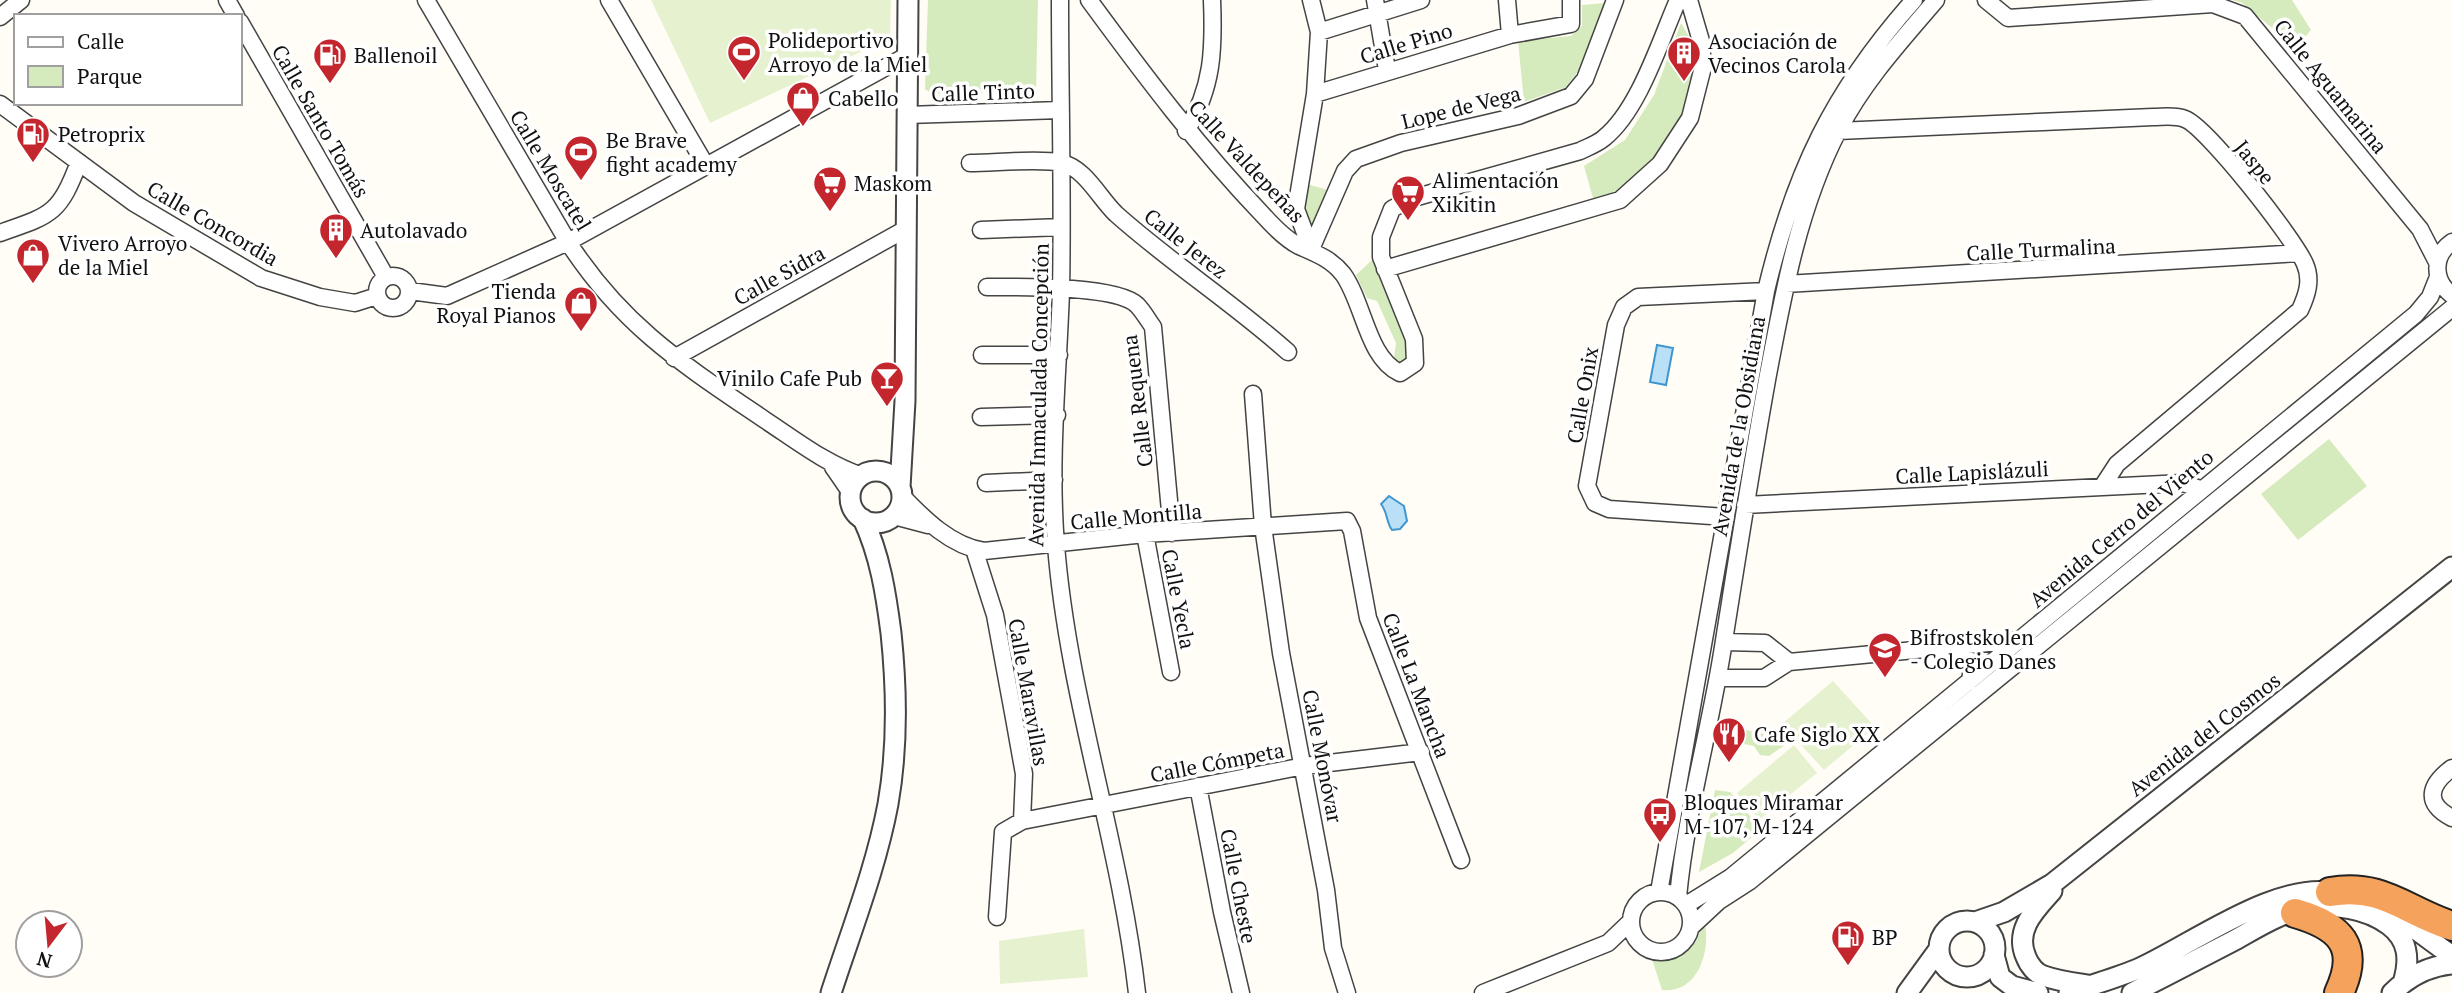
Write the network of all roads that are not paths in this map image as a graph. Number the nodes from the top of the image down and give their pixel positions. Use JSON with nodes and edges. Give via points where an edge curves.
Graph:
{"nodes":[{"id":1,"x":21,"y":0,"type":"edge"},
{"id":2,"x":426,"y":0,"type":"edge"},
{"id":3,"x":609,"y":0,"type":"edge"},
{"id":4,"x":908,"y":0,"type":"edge"},
{"id":5,"x":1060,"y":0,"type":"edge"},
{"id":6,"x":1089,"y":0,"type":"edge"},
{"id":7,"x":1212,"y":0,"type":"edge"},
{"id":8,"x":1311,"y":0,"type":"edge"},
{"id":9,"x":1421,"y":0,"type":"edge"},
{"id":10,"x":1507,"y":0,"type":"edge"},
{"id":11,"x":1570,"y":0,"type":"edge"},
{"id":12,"x":1615,"y":0,"type":"edge"},
{"id":13,"x":1678,"y":0,"type":"edge"},
{"id":14,"x":1689,"y":0,"type":"edge"},
{"id":15,"x":1914,"y":0,"type":"edge"},
{"id":16,"x":1936,"y":0,"type":"edge"},
{"id":17,"x":1986,"y":0,"type":"edge"},
{"id":18,"x":1376,"y":7,"type":"edge"},
{"id":19,"x":0,"y":18,"type":"edge"},
{"id":20,"x":242,"y":25,"type":"edge"},
{"id":21,"x":1319,"y":32,"type":"junction"},
{"id":22,"x":1510,"y":35,"type":"junction"},
{"id":23,"x":908,"y":55,"type":"junction"},
{"id":24,"x":1387,"y":70,"type":"junction"},
{"id":25,"x":1315,"y":94,"type":"junction"},
{"id":26,"x":0,"y":104,"type":"edge"},
{"id":27,"x":1060,"y":110,"type":"junction"},
{"id":28,"x":907,"y":116,"type":"junction"},
{"id":29,"x":1186,"y":131,"type":"junction"},
{"id":30,"x":1838,"y":131,"type":"junction"},
{"id":31,"x":79,"y":162,"type":"junction"},
{"id":32,"x":970,"y":163,"type":"dead end"},
{"id":33,"x":1062,"y":163,"type":"junction"},
{"id":34,"x":705,"y":164,"type":"junction"},
{"id":35,"x":1061,"y":228,"type":"junction"},
{"id":36,"x":2420,"y":229,"type":"junction"},
{"id":37,"x":904,"y":230,"type":"junction"},
{"id":38,"x":981,"y":230,"type":"dead end"},
{"id":39,"x":0,"y":233,"type":"edge"},
{"id":40,"x":2452,"y":241,"type":"edge"},
{"id":41,"x":568,"y":242,"type":"junction"},
{"id":42,"x":1311,"y":249,"type":"junction"},
{"id":43,"x":2299,"y":253,"type":"junction"},
{"id":44,"x":1385,"y":269,"type":"junction"},
{"id":45,"x":2438,"y":270,"type":"junction"},
{"id":46,"x":386,"y":277,"type":"junction"},
{"id":47,"x":1786,"y":284,"type":"junction"},
{"id":48,"x":987,"y":287,"type":"dead end"},
{"id":49,"x":1061,"y":288,"type":"junction"},
{"id":50,"x":410,"y":291,"type":"junction"},
{"id":51,"x":1766,"y":292,"type":"junction"},
{"id":52,"x":2452,"y":295,"type":"edge"},
{"id":53,"x":377,"y":296,"type":"junction"},
{"id":54,"x":2452,"y":308,"type":"edge"},
{"id":55,"x":1288,"y":352,"type":"dead end"},
{"id":56,"x":982,"y":355,"type":"dead end"},
{"id":57,"x":1059,"y":355,"type":"junction"},
{"id":58,"x":674,"y":358,"type":"junction"},
{"id":59,"x":1253,"y":394,"type":"dead end"},
{"id":60,"x":1057,"y":415,"type":"junction"},
{"id":61,"x":981,"y":417,"type":"dead end"},
{"id":62,"x":900,"y":445,"type":"junction"},
{"id":63,"x":832,"y":465,"type":"junction"},
{"id":64,"x":870,"y":474,"type":"junction"},
{"id":65,"x":1054,"y":480,"type":"junction"},
{"id":66,"x":986,"y":483,"type":"dead end"},
{"id":67,"x":2102,"y":487,"type":"junction"},
{"id":68,"x":2200,"y":489,"type":"junction"},
{"id":69,"x":901,"y":492,"type":"junction"},
{"id":70,"x":851,"y":493,"type":"junction"},
{"id":71,"x":1745,"y":505,"type":"junction"},
{"id":72,"x":893,"y":517,"type":"junction"},
{"id":73,"x":1726,"y":517,"type":"junction"},
{"id":74,"x":863,"y":519,"type":"junction"},
{"id":75,"x":1348,"y":521,"type":"joint"},
{"id":76,"x":934,"y":526,"type":"junction"},
{"id":77,"x":1263,"y":526,"type":"junction"},
{"id":78,"x":1172,"y":533,"type":"junction"},
{"id":79,"x":1145,"y":534,"type":"junction"},
{"id":80,"x":1055,"y":544,"type":"junction"},
{"id":81,"x":974,"y":549,"type":"junction"},
{"id":82,"x":2452,"y":567,"type":"edge"},
{"id":83,"x":883,"y":585,"type":"junction"},
{"id":84,"x":2020,"y":640,"type":"junction"},
{"id":85,"x":1724,"y":642,"type":"junction"},
{"id":86,"x":1951,"y":647,"type":"junction"},
{"id":87,"x":1789,"y":662,"type":"junction"},
{"id":88,"x":1171,"y":672,"type":"dead end"},
{"id":89,"x":1718,"y":678,"type":"junction"},
{"id":90,"x":1969,"y":682,"type":"junction"},
{"id":91,"x":1421,"y":752,"type":"junction"},
{"id":92,"x":1304,"y":766,"type":"junction"},
{"id":93,"x":2452,"y":768,"type":"edge"},
{"id":94,"x":1198,"y":786,"type":"junction"},
{"id":95,"x":1103,"y":806,"type":"junction"},
{"id":96,"x":2452,"y":818,"type":"edge"},
{"id":97,"x":1022,"y":821,"type":"junction"},
{"id":98,"x":1461,"y":860,"type":"dead end"},
{"id":99,"x":2073,"y":866,"type":"junction"},
{"id":100,"x":2052,"y":884,"type":"junction"},
{"id":101,"x":1660,"y":892,"type":"junction"},
{"id":102,"x":2330,"y":892,"type":"junction"},
{"id":103,"x":1682,"y":901,"type":"junction"},
{"id":104,"x":2295,"y":913,"type":"junction"},
{"id":105,"x":997,"y":917,"type":"dead end"},
{"id":106,"x":1630,"y":922,"type":"junction"},
{"id":107,"x":1975,"y":922,"type":"junction"},
{"id":108,"x":2452,"y":926,"type":"edge"},
{"id":109,"x":1691,"y":927,"type":"junction"},
{"id":110,"x":1608,"y":943,"type":"junction"},
{"id":111,"x":1641,"y":945,"type":"junction"},
{"id":112,"x":1939,"y":949,"type":"junction"},
{"id":113,"x":1994,"y":949,"type":"junction"},
{"id":114,"x":2452,"y":956,"type":"edge"},
{"id":115,"x":2452,"y":964,"type":"edge"},
{"id":116,"x":1962,"y":976,"type":"junction"},
{"id":117,"x":2089,"y":986,"type":"junction"},
{"id":118,"x":2398,"y":988,"type":"edge"},
{"id":119,"x":831,"y":993,"type":"edge"},
{"id":120,"x":1137,"y":993,"type":"edge"},
{"id":121,"x":1241,"y":993,"type":"edge"},
{"id":122,"x":1347,"y":993,"type":"edge"},
{"id":123,"x":1483,"y":993,"type":"edge"},
{"id":124,"x":1909,"y":993,"type":"edge"},
{"id":125,"x":2002,"y":993,"type":"edge"},
{"id":126,"x":2038,"y":993,"type":"edge"},
{"id":127,"x":2069,"y":993,"type":"edge"},
{"id":128,"x":2132,"y":993,"type":"edge"},
{"id":129,"x":2339,"y":993,"type":"edge"}],
"edges":[{"from":1,"to":19,"type":"street"},
{"from":2,"to":41,"type":"street","name":"Calle Moscatel"},
{"from":3,"to":34,"type":"street"},
{"from":4,"to":23,"type":"street"},
{"from":5,"to":27,"type":"street","name":"Avenida Inmaculada Concepción"},
{"from":6,"to":29,"type":"street","name":"Calle Valdepeñas"},
{"from":7,"to":29,"type":"street","via":[[1213,61]]},
{"from":8,"to":21,"type":"street"},
{"from":9,"to":18,"type":"street"},
{"from":10,"to":22,"type":"street"},
{"from":11,"to":22,"type":"street","name":"Calle Pino","via":[[1571,24]]},
{"from":12,"to":42,"type":"street","name":"Lope de Vega","via":[[1585,79],[1571,96],[1518,116],[1401,143],[1356,159],[1345,171]]},
{"from":13,"to":44,"type":"street","via":[[1637,92],[1602,140],[1580,151],[1409,199],[1392,209],[1381,237]]},
{"from":14,"to":44,"type":"street","via":[[1703,67],[1690,118],[1660,164],[1620,200]]},
{"from":15,"to":51,"type":"street","name":"Avenida de la Obsidiana","via":[[1879,40],[1832,109],[1795,187]]},
{"from":16,"to":30,"type":"street","name":"Avenida de la Obsidiana","via":[[1867,82]]},
{"from":17,"to":36,"type":"street","name":"Calle Aguamarina","via":[[2008,18],[2213,4],[2231,8],[2260,32]]},
{"from":18,"to":21,"type":"street"},
{"from":18,"to":24,"type":"street"},
{"from":20,"to":46,"type":"street","name":"Calle Santo Tomás"},
{"from":21,"to":25,"type":"street"},
{"from":22,"to":24,"type":"street","name":"Calle Pino"},
{"from":23,"to":28,"type":"street"},
{"from":23,"to":34,"type":"street"},
{"from":24,"to":25,"type":"street","name":"Calle Pino"},
{"from":25,"to":42,"type":"street","via":[[1296,209]]},
{"from":26,"to":31,"type":"street","name":"Calle Concordia"},
{"from":27,"to":28,"type":"street","name":"Calle Tinto"},
{"from":27,"to":33,"type":"street","name":"Avenida Inmaculada Concepción"},
{"from":28,"to":37,"type":"street"},
{"from":29,"to":42,"type":"street","name":"Calle Valdepeñas","via":[[1265,218],[1298,245]]},
{"from":30,"to":43,"type":"street","name":"Jaspe","via":[[2187,119],[2212,142]]},
{"from":30,"to":47,"type":"street","name":"Avenida de la Obsidiana","via":[[1813,188]]},
{"from":31,"to":39,"type":"street","via":[[59,206],[45,217]]},
{"from":31,"to":53,"type":"street","name":"Calle Concordia","via":[[134,203],[261,278],[320,298],[355,303]]},
{"from":32,"to":33,"type":"street"},
{"from":33,"to":35,"type":"street","name":"Avenida Inmaculada Concepción"},
{"from":33,"to":55,"type":"street","name":"Calle Jerez","via":[[1077,171],[1153,246]]},
{"from":34,"to":41,"type":"street"},
{"from":35,"to":38,"type":"street"},
{"from":35,"to":49,"type":"street","name":"Avenida Inmaculada Concepción"},
{"from":36,"to":40,"type":"street"},
{"from":36,"to":45,"type":"street","name":"Calle Aguamarina"},
{"from":37,"to":58,"type":"street","name":"Calle Sidra"},
{"from":37,"to":62,"type":"street","via":[[905,401]]},
{"from":40,"to":45,"type":"street","name":"Avenida Cerro del Viento","via":[[2444,248]]},
{"from":41,"to":50,"type":"street","via":[[446,296]]},
{"from":41,"to":58,"type":"street","name":"Calle Moscatel","via":[[630,321]]},
{"from":42,"to":44,"type":"street","name":"Calle Valdepeñas","via":[[1335,264],[1350,283],[1378,350],[1390,369],[1400,373],[1415,362],[1414,339]]},
{"from":43,"to":47,"type":"street","name":"Calle Turmalina"},
{"from":43,"to":67,"type":"street","name":"Jaspe","via":[[2306,265],[2309,292],[2300,310],[2117,464]]},
{"from":45,"to":52,"type":"street","name":"Calle Aguamarina"},
{"from":45,"to":68,"type":"street","name":"Avenida Cerro del Viento","via":[[2430,297],[2416,314]]},
{"from":46,"to":50,"type":"street","via":[[401,278]]},
{"from":46,"to":53,"type":"street","via":[[378,285]]},
{"from":47,"to":71,"type":"street","name":"Avenida de la Obsidiana"},
{"from":48,"to":49,"type":"street","name":"Calle Requena"},
{"from":49,"to":57,"type":"street","name":"Avenida Inmaculada Concepción"},
{"from":49,"to":78,"type":"street","name":"Calle Requena","via":[[1136,303],[1153,327]]},
{"from":50,"to":53,"type":"street","via":[[403,305],[393,309]]},
{"from":51,"to":73,"type":"street","name":"Avenida de la Obsidiana"},
{"from":51,"to":73,"type":"street","name":"Calle Onix","via":[[1638,297],[1624,307],[1616,324],[1587,486],[1595,502],[1609,509]]},
{"from":54,"to":109,"type":"street","name":"Avenida Cerro del Viento"},
{"from":56,"to":57,"type":"street"},
{"from":57,"to":60,"type":"street","name":"Avenida Inmaculada Concepción"},
{"from":58,"to":63,"type":"street","name":"Calle Moscatel"},
{"from":59,"to":77,"type":"street","name":"Calle Monóvar"},
{"from":60,"to":61,"type":"street"},
{"from":60,"to":65,"type":"street","name":"Avenida Inmaculada Concepción"},
{"from":62,"to":64,"type":"street","via":[[890,463]]},
{"from":62,"to":69,"type":"street"},
{"from":63,"to":64,"type":"street","name":"Calle Moscatel"},
{"from":63,"to":70,"type":"street","name":"Calle Moscatel"},
{"from":64,"to":69,"type":"street","via":[[891,476]]},
{"from":64,"to":70,"type":"street"},
{"from":65,"to":66,"type":"street"},
{"from":65,"to":80,"type":"street","name":"Avenida Inmaculada Concepción"},
{"from":67,"to":68,"type":"street","name":"Calle Lapislázuli","via":[[2183,483]]},
{"from":67,"to":71,"type":"street","name":"Calle Lapislázuli"},
{"from":68,"to":84,"type":"street","name":"Avenida Cerro del Viento"},
{"from":69,"to":72,"type":"street"},
{"from":69,"to":76,"type":"street","name":"Calle Montilla"},
{"from":70,"to":74,"type":"street","via":[[853,508]]},
{"from":71,"to":85,"type":"street","name":"Avenida de la Obsidiana"},
{"from":72,"to":74,"type":"street","via":[[877,523]]},
{"from":72,"to":76,"type":"street","name":"Calle Montilla"},
{"from":72,"to":83,"type":"street"},
{"from":73,"to":101,"type":"street","name":"Avenida de la Obsidiana"},
{"from":74,"to":83,"type":"street","via":[[877,553]]},
{"from":75,"to":77,"type":"street","name":"Calle Montilla"},
{"from":75,"to":91,"type":"street","name":"Calle La Mancha","via":[[1368,618]]},
{"from":76,"to":81,"type":"street","name":"Calle Montilla"},
{"from":77,"to":78,"type":"street","name":"Calle Montilla"},
{"from":77,"to":92,"type":"street","name":"Calle Monóvar","via":[[1281,653]]},
{"from":78,"to":79,"type":"street","name":"Calle Montilla"},
{"from":79,"to":80,"type":"street","name":"Calle Montilla"},
{"from":79,"to":88,"type":"street","name":"Calle Yecla"},
{"from":80,"to":81,"type":"street","name":"Calle Montilla"},
{"from":80,"to":95,"type":"street","name":"Avenida Inmaculada Concepción","via":[[1066,632]]},
{"from":81,"to":97,"type":"street","name":"Calle Maravillas","via":[[995,615],[1016,729],[1024,775]]},
{"from":82,"to":99,"type":"street","name":"Avenida del Cosmos"},
{"from":83,"to":119,"type":"street","via":[[897,703],[888,803]]},
{"from":84,"to":86,"type":"street"},
{"from":84,"to":90,"type":"street","name":"Avenida Cerro del Viento"},
{"from":85,"to":87,"type":"street","via":[[1765,643]]},
{"from":85,"to":89,"type":"street","name":"Avenida de la Obsidiana"},
{"from":86,"to":87,"type":"street"},
{"from":86,"to":90,"type":"street","via":[[1969,658]]},
{"from":87,"to":89,"type":"street","via":[[1764,677]]},
{"from":89,"to":103,"type":"street","name":"Avenida de la Obsidiana","via":[[1682,855]]},
{"from":90,"to":103,"type":"street","name":"Avenida Cerro del Viento","via":[[1731,877]]},
{"from":91,"to":92,"type":"street","name":"Calle Cómpeta"},
{"from":91,"to":98,"type":"street","name":"Calle La Mancha"},
{"from":92,"to":94,"type":"street","name":"Calle Cómpeta"},
{"from":92,"to":122,"type":"street","name":"Calle Monóvar","via":[[1333,948]]},
{"from":93,"to":96,"type":"street","via":[[2437,779],[2432,794],[2435,805]]},
{"from":94,"to":95,"type":"street","name":"Calle Cómpeta"},
{"from":94,"to":121,"type":"street","name":"Calle Cheste"},
{"from":95,"to":97,"type":"street","name":"Calle Cómpeta"},
{"from":95,"to":120,"type":"street","name":"Avenida Inmaculada Concepción"},
{"from":97,"to":105,"type":"street","via":[[1003,832]]},
{"from":99,"to":100,"type":"street","name":"Avenida del Cosmos"},
{"from":99,"to":117,"type":"street","via":[[2028,920],[2022,948],[2042,976]]},
{"from":100,"to":107,"type":"street","name":"Avenida del Cosmos","via":[[2004,912]]},
{"from":100,"to":113,"type":"street","via":[[2006,927]]},
{"from":101,"to":103,"type":"street"},
{"from":101,"to":106,"type":"street","via":[[1636,905]]},
{"from":102,"to":108,"type":"highway","via":[[2372,891]]},
{"from":102,"to":114,"type":"street","via":[[2392,911]]},
{"from":102,"to":117,"type":"street","via":[[2272,901],[2140,968]]},
{"from":103,"to":109,"type":"street"},
{"from":104,"to":118,"type":"street","via":[[2305,908],[2347,907],[2386,923],[2399,933],[2409,960]]},
{"from":104,"to":128,"type":"street","via":[[2260,926]]},
{"from":104,"to":129,"type":"highway","via":[[2329,925],[2340,937],[2348,952],[2349,971]]},
{"from":106,"to":110,"type":"street"},
{"from":106,"to":111,"type":"street"},
{"from":107,"to":112,"type":"street","via":[[1951,926],[1940,939]]},
{"from":107,"to":113,"type":"street","via":[[1987,930]]},
{"from":109,"to":111,"type":"street","via":[[1683,943],[1667,952]]},
{"from":110,"to":111,"type":"street"},
{"from":110,"to":123,"type":"street"},
{"from":112,"to":116,"type":"street","via":[[1945,967]]},
{"from":112,"to":124,"type":"street"},
{"from":113,"to":116,"type":"street","via":[[1986,968]]},
{"from":113,"to":126,"type":"street","via":[[2000,977]]},
{"from":115,"to":118,"type":"street","via":[[2430,968]]},
{"from":116,"to":124,"type":"street"},
{"from":116,"to":125,"type":"street"},
{"from":117,"to":127,"type":"street"}]}
